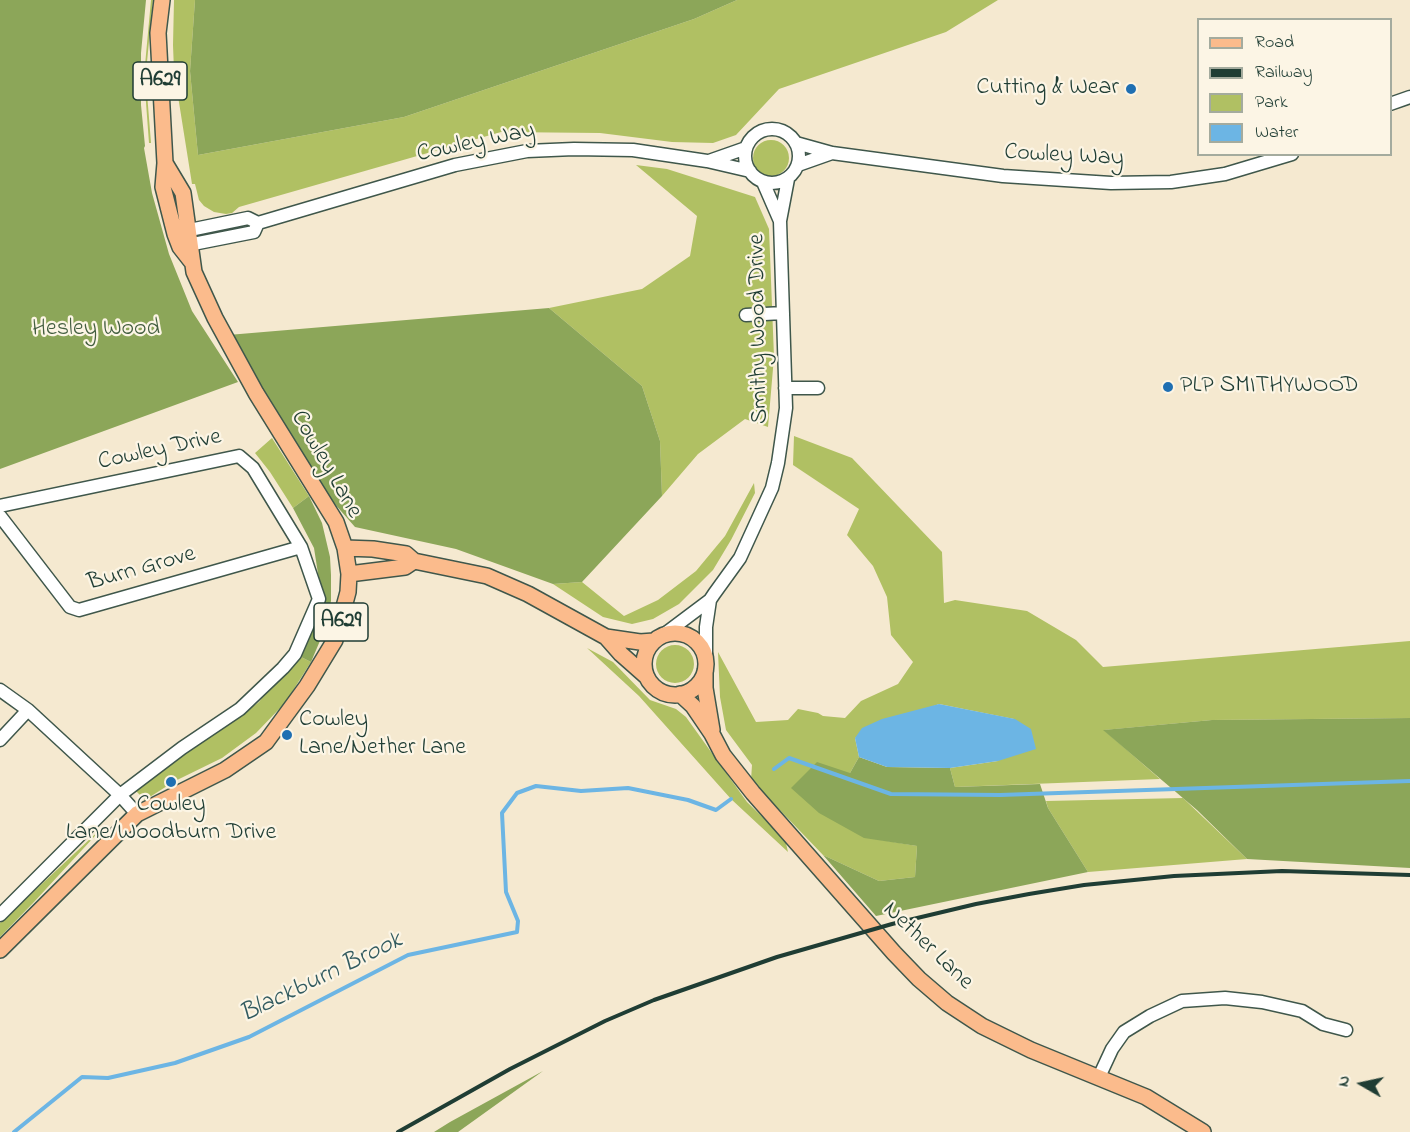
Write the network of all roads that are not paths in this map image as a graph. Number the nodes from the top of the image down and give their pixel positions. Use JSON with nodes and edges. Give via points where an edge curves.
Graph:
{"nodes":[{"id":1,"x":162,"y":0,"type":"edge"},
{"id":2,"x":1410,"y":97,"type":"edge"},
{"id":3,"x":1392,"y":103,"type":"edge"},
{"id":4,"x":796,"y":143,"type":"junction"},
{"id":5,"x":746,"y":148,"type":"junction"},
{"id":6,"x":832,"y":153,"type":"junction"},
{"id":7,"x":1285,"y":156,"type":"edge"},
{"id":8,"x":707,"y":161,"type":"junction"},
{"id":9,"x":798,"y":165,"type":"junction"},
{"id":10,"x":750,"y":171,"type":"junction"},
{"id":11,"x":788,"y":179,"type":"junction"},
{"id":12,"x":763,"y":182,"type":"junction"},
{"id":13,"x":780,"y":221,"type":"junction"},
{"id":14,"x":183,"y":239,"type":"junction"},
{"id":15,"x":783,"y":313,"type":"junction"},
{"id":16,"x":746,"y":315,"type":"dead end"},
{"id":17,"x":785,"y":388,"type":"junction"},
{"id":18,"x":818,"y":388,"type":"dead end"},
{"id":19,"x":0,"y":506,"type":"edge"},
{"id":20,"x":0,"y":516,"type":"edge"},
{"id":21,"x":301,"y":547,"type":"junction"},
{"id":22,"x":345,"y":548,"type":"junction"},
{"id":23,"x":414,"y":561,"type":"junction"},
{"id":24,"x":349,"y":574,"type":"junction"},
{"id":25,"x":710,"y":600,"type":"junction"},
{"id":26,"x":606,"y":637,"type":"junction"},
{"id":27,"x":658,"y":638,"type":"junction"},
{"id":28,"x":705,"y":666,"type":"junction"},
{"id":29,"x":648,"y":677,"type":"junction"},
{"id":30,"x":0,"y":690,"type":"edge"},
{"id":31,"x":680,"y":694,"type":"junction"},
{"id":32,"x":28,"y":710,"type":"junction"},
{"id":33,"x":712,"y":734,"type":"junction"},
{"id":34,"x":0,"y":740,"type":"edge"},
{"id":35,"x":120,"y":795,"type":"junction"},
{"id":36,"x":137,"y":814,"type":"junction"},
{"id":37,"x":0,"y":915,"type":"edge"},
{"id":38,"x":0,"y":950,"type":"edge"},
{"id":39,"x":1346,"y":1030,"type":"dead end"},
{"id":40,"x":1099,"y":1077,"type":"junction"},
{"id":41,"x":1203,"y":1132,"type":"edge"}],
"edges":[{"from":1,"to":14,"type":"main road","name":"Cowley Lane","number":"A629","via":[[158,33],[165,163],[183,193]]},
{"from":2,"to":3,"type":"street"},
{"from":4,"to":5,"type":"street","via":[[778,129],[765,130],[754,136]]},
{"from":4,"to":6,"type":"street","name":"Cowley Way"},
{"from":4,"to":9,"type":"street"},
{"from":5,"to":8,"type":"street","name":"Cowley Way"},
{"from":5,"to":10,"type":"street"},
{"from":6,"to":7,"type":"street","name":"Cowley Way","via":[[1003,176],[1111,183],[1171,182],[1225,174]]},
{"from":6,"to":9,"type":"street","name":"Cowley Way"},
{"from":8,"to":10,"type":"street","name":"Cowley Way"},
{"from":8,"to":14,"type":"street","name":"Cowley Way","via":[[633,150],[527,151],[455,165],[258,223],[248,218]]},
{"from":9,"to":11,"type":"street"},
{"from":10,"to":12,"type":"street"},
{"from":11,"to":12,"type":"street","via":[[772,184]]},
{"from":11,"to":13,"type":"street","name":"Smithy Wood Drive"},
{"from":12,"to":13,"type":"street","name":"Smithy Wood Drive"},
{"from":13,"to":15,"type":"street","name":"Smithy Wood Drive"},
{"from":14,"to":22,"type":"main road","name":"Cowley Lane","number":"A629","via":[[207,301],[229,343],[336,522]]},
{"from":15,"to":16,"type":"street"},
{"from":15,"to":17,"type":"street","name":"Smithy Wood Drive"},
{"from":17,"to":18,"type":"street"},
{"from":17,"to":25,"type":"street","name":"Smithy Wood Drive","via":[[783,435],[772,488],[740,558]]},
{"from":19,"to":21,"type":"street","name":"Cowley Drive","via":[[239,456],[253,468]]},
{"from":20,"to":21,"type":"street","name":"Burn Grove","via":[[70,607],[79,610]]},
{"from":21,"to":35,"type":"street","name":"Cowley Drive","via":[[319,599],[296,654],[240,709]]},
{"from":22,"to":23,"type":"main road","via":[[406,554]]},
{"from":22,"to":24,"type":"main road","name":"Cowley Lane","number":"A629"},
{"from":23,"to":24,"type":"main road","via":[[405,567]]},
{"from":23,"to":26,"type":"main road","via":[[487,576]]},
{"from":24,"to":36,"type":"main road","name":"Cowley Lane","number":"A629","via":[[348,592],[334,640],[307,686],[266,742],[225,770]]},
{"from":25,"to":27,"type":"street","name":"Smithy Wood Drive"},
{"from":25,"to":28,"type":"street","name":"Smithy Wood Drive"},
{"from":26,"to":27,"type":"main road","via":[[640,642]]},
{"from":26,"to":29,"type":"main road"},
{"from":27,"to":28,"type":"main road","via":[[672,633],[691,637],[704,652]]},
{"from":27,"to":29,"type":"main road","via":[[645,658]]},
{"from":28,"to":31,"type":"main road","via":[[696,686]]},
{"from":28,"to":33,"type":"main road","name":"Nether Lane"},
{"from":29,"to":31,"type":"main road","via":[[661,691]]},
{"from":30,"to":32,"type":"street"},
{"from":31,"to":33,"type":"main road","name":"Nether Lane"},
{"from":32,"to":34,"type":"street"},
{"from":32,"to":35,"type":"street"},
{"from":33,"to":40,"type":"main road","name":"Nether Lane","via":[[737,774],[919,979],[982,1026]]},
{"from":35,"to":36,"type":"street"},
{"from":35,"to":37,"type":"street","name":"Cowley Drive"},
{"from":36,"to":38,"type":"main road","name":"Cowley Lane","number":"A629"},
{"from":39,"to":40,"type":"street","via":[[1323,1024],[1302,1011],[1262,1002],[1225,998],[1182,1002],[1124,1032]]},
{"from":40,"to":41,"type":"main road","name":"Nether Lane","via":[[1146,1097]]}]}
